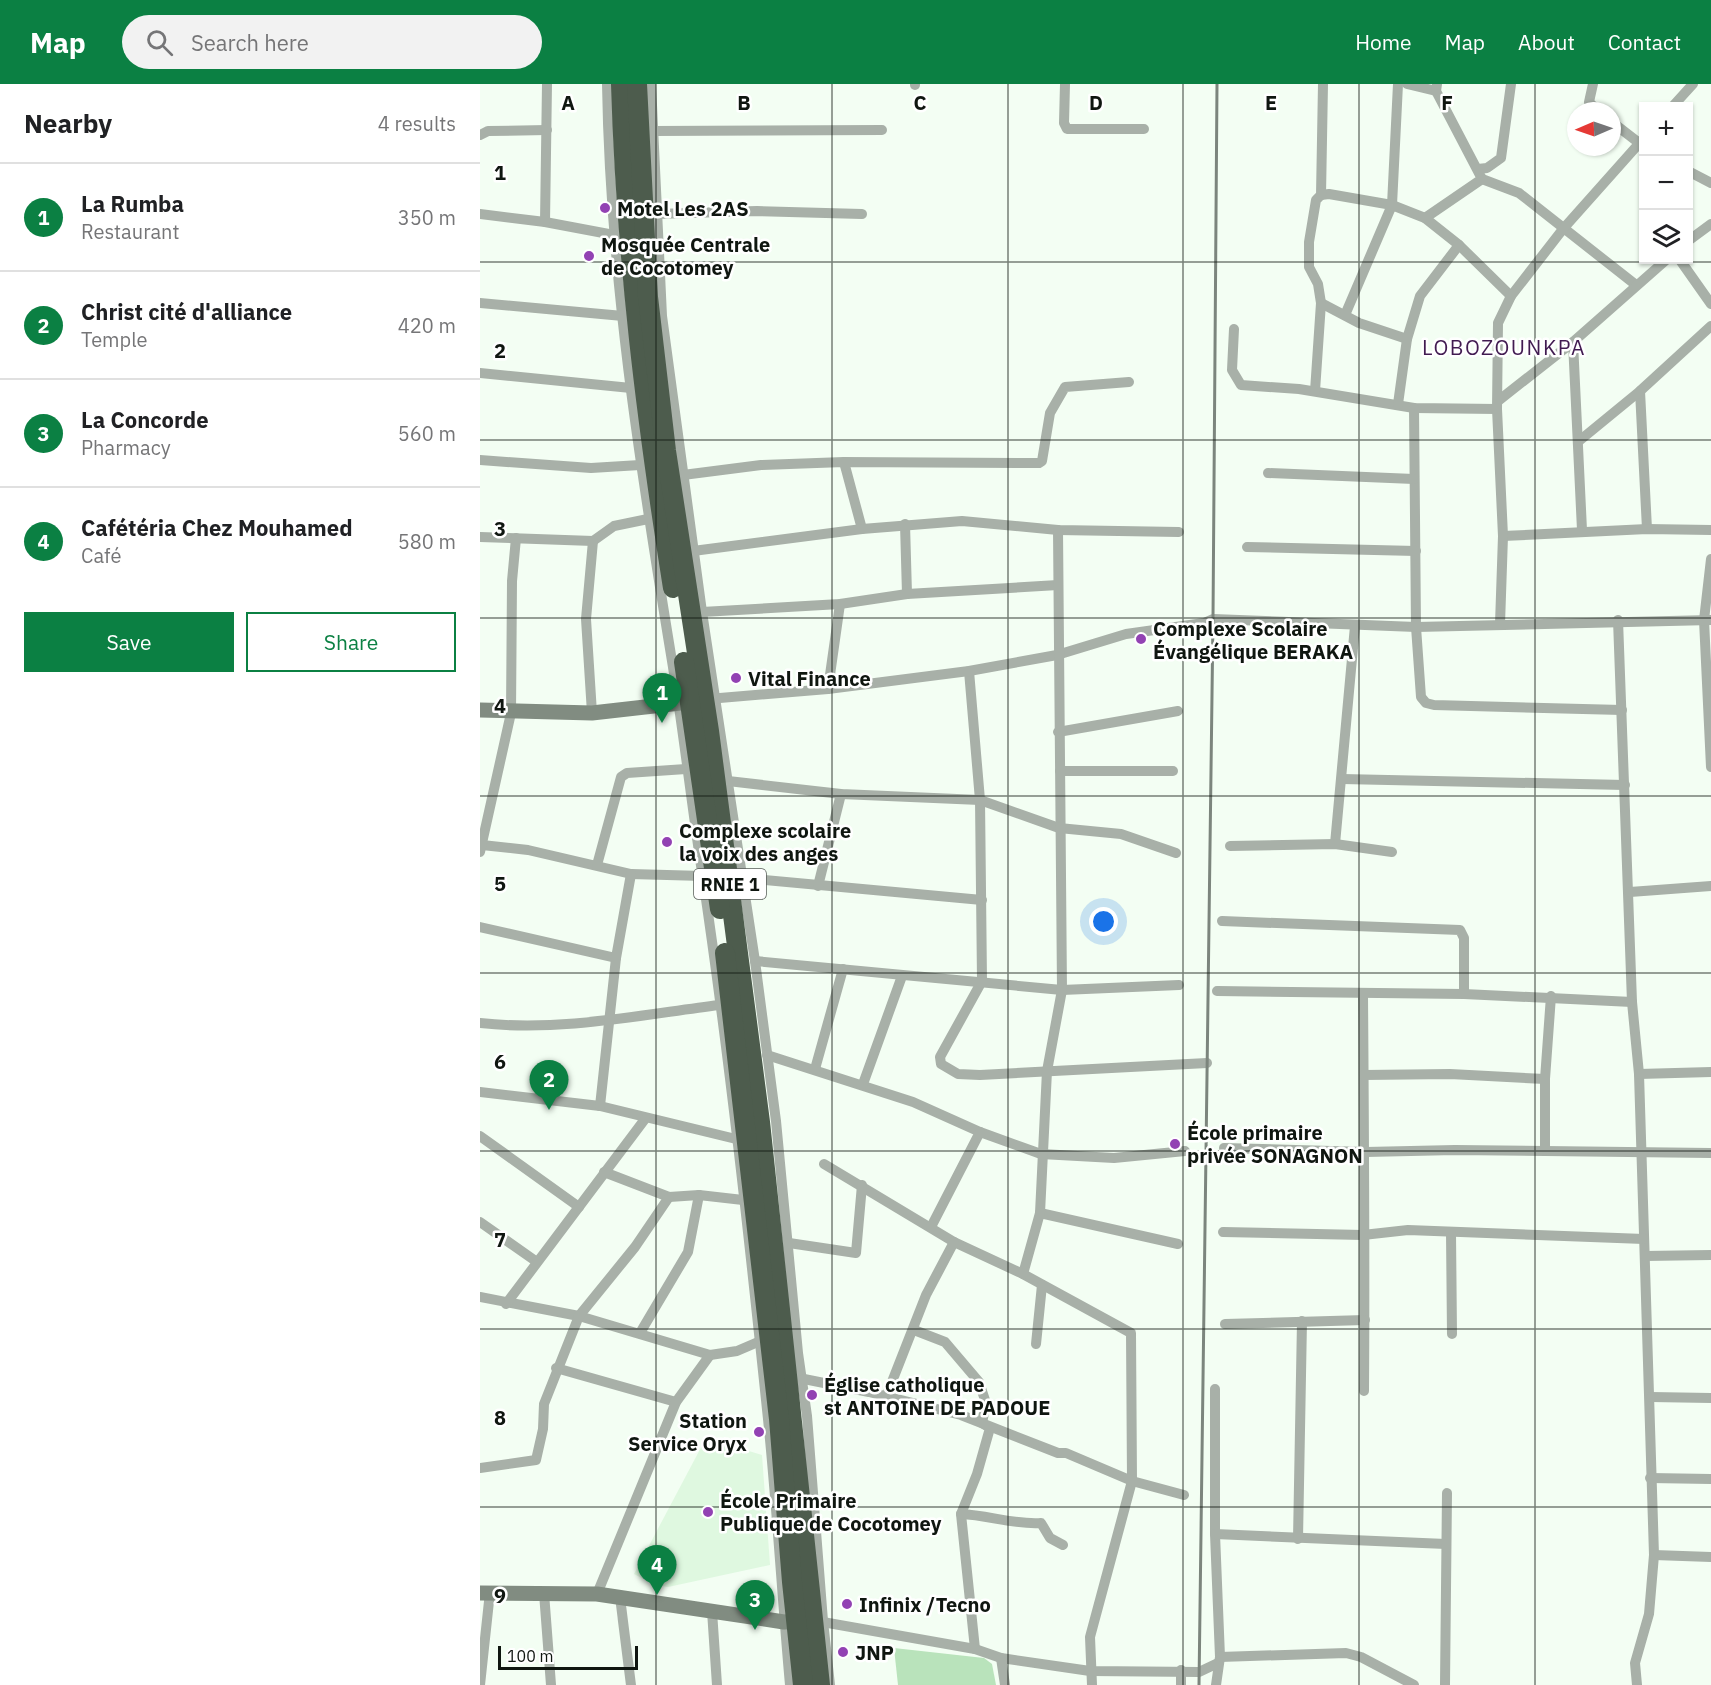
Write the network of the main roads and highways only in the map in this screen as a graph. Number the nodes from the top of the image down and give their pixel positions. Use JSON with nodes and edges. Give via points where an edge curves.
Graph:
{"nodes":[{"id":1,"x":621,"y":84,"type":"edge"},
{"id":2,"x":637,"y":84,"type":"edge"},
{"id":3,"x":697,"y":701,"type":"junction"},
{"id":4,"x":480,"y":710,"type":"edge"},
{"id":5,"x":485,"y":1592,"type":"edge"},
{"id":6,"x":804,"y":1621,"type":"junction"},
{"id":7,"x":803,"y":1685,"type":"edge"},
{"id":8,"x":820,"y":1685,"type":"edge"}],
"edges":[{"from":1,"to":3,"type":"highway","number":"RNIE 1","via":[[633,298],[652,452]]},
{"from":2,"to":3,"type":"highway","number":"RNIE 1","via":[[648,297]]},
{"from":3,"to":4,"type":"main road","via":[[592,713]]},
{"from":3,"to":6,"type":"highway","number":"RNIE 1"},
{"from":5,"to":6,"type":"main road","via":[[597,1594]]},
{"from":6,"to":7,"type":"highway","number":"RNIE 1"},
{"from":6,"to":8,"type":"highway","number":"RNIE 1"}]}
